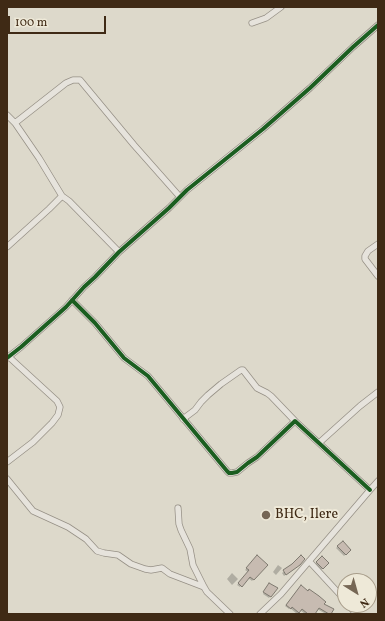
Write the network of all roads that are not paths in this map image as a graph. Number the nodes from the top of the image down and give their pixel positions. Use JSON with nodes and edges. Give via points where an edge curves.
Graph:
{"nodes":[{"id":1,"x":281,"y":7,"type":"edge"},
{"id":2,"x":252,"y":22,"type":"dead end"},
{"id":3,"x":378,"y":25,"type":"edge"},
{"id":4,"x":7,"y":115,"type":"edge"},
{"id":5,"x":15,"y":123,"type":"junction"},
{"id":6,"x":62,"y":196,"type":"junction"},
{"id":7,"x":180,"y":197,"type":"junction"},
{"id":8,"x":8,"y":244,"type":"edge"},
{"id":9,"x":378,"y":244,"type":"edge"},
{"id":10,"x":119,"y":252,"type":"junction"},
{"id":11,"x":378,"y":276,"type":"edge"},
{"id":12,"x":72,"y":300,"type":"junction"},
{"id":13,"x":8,"y":358,"type":"edge"},
{"id":14,"x":378,"y":392,"type":"edge"},
{"id":15,"x":183,"y":419,"type":"junction"},
{"id":16,"x":295,"y":421,"type":"junction"},
{"id":17,"x":319,"y":443,"type":"junction"},
{"id":18,"x":7,"y":462,"type":"edge"},
{"id":19,"x":7,"y":479,"type":"edge"},
{"id":20,"x":378,"y":481,"type":"edge"},
{"id":21,"x":370,"y":490,"type":"junction"},
{"id":22,"x":178,"y":508,"type":"dead end"},
{"id":23,"x":309,"y":561,"type":"junction"},
{"id":24,"x":204,"y":587,"type":"junction"},
{"id":25,"x":337,"y":591,"type":"edge"},
{"id":26,"x":230,"y":614,"type":"edge"},
{"id":27,"x":260,"y":614,"type":"edge"}],
"edges":[{"from":1,"to":2,"type":"street","via":[[266,18]]},
{"from":3,"to":7,"type":"street","via":[[263,129]]},
{"from":4,"to":5,"type":"street"},
{"from":5,"to":6,"type":"street"},
{"from":5,"to":7,"type":"street","via":[[66,83],[80,80]]},
{"from":6,"to":8,"type":"street"},
{"from":6,"to":10,"type":"street","via":[[70,201]]},
{"from":7,"to":10,"type":"street"},
{"from":9,"to":11,"type":"street","via":[[365,256]]},
{"from":10,"to":12,"type":"street"},
{"from":12,"to":13,"type":"street"},
{"from":12,"to":15,"type":"street","via":[[96,323],[124,358],[148,376]]},
{"from":13,"to":18,"type":"street","via":[[57,401],[60,411],[33,442]]},
{"from":14,"to":17,"type":"street"},
{"from":15,"to":16,"type":"street","via":[[220,384],[243,370],[257,388],[271,396]]},
{"from":15,"to":16,"type":"street","via":[[229,473],[237,472],[263,452]]},
{"from":16,"to":17,"type":"street"},
{"from":17,"to":21,"type":"street"},
{"from":19,"to":24,"type":"street","via":[[36,514],[68,527],[86,539],[97,551],[118,555],[131,564],[145,569],[162,568],[170,574]]},
{"from":20,"to":21,"type":"street"},
{"from":21,"to":23,"type":"street"},
{"from":22,"to":24,"type":"street","via":[[179,524],[190,549],[193,565]]},
{"from":23,"to":25,"type":"street"},
{"from":23,"to":27,"type":"street"},
{"from":24,"to":26,"type":"street"}]}
